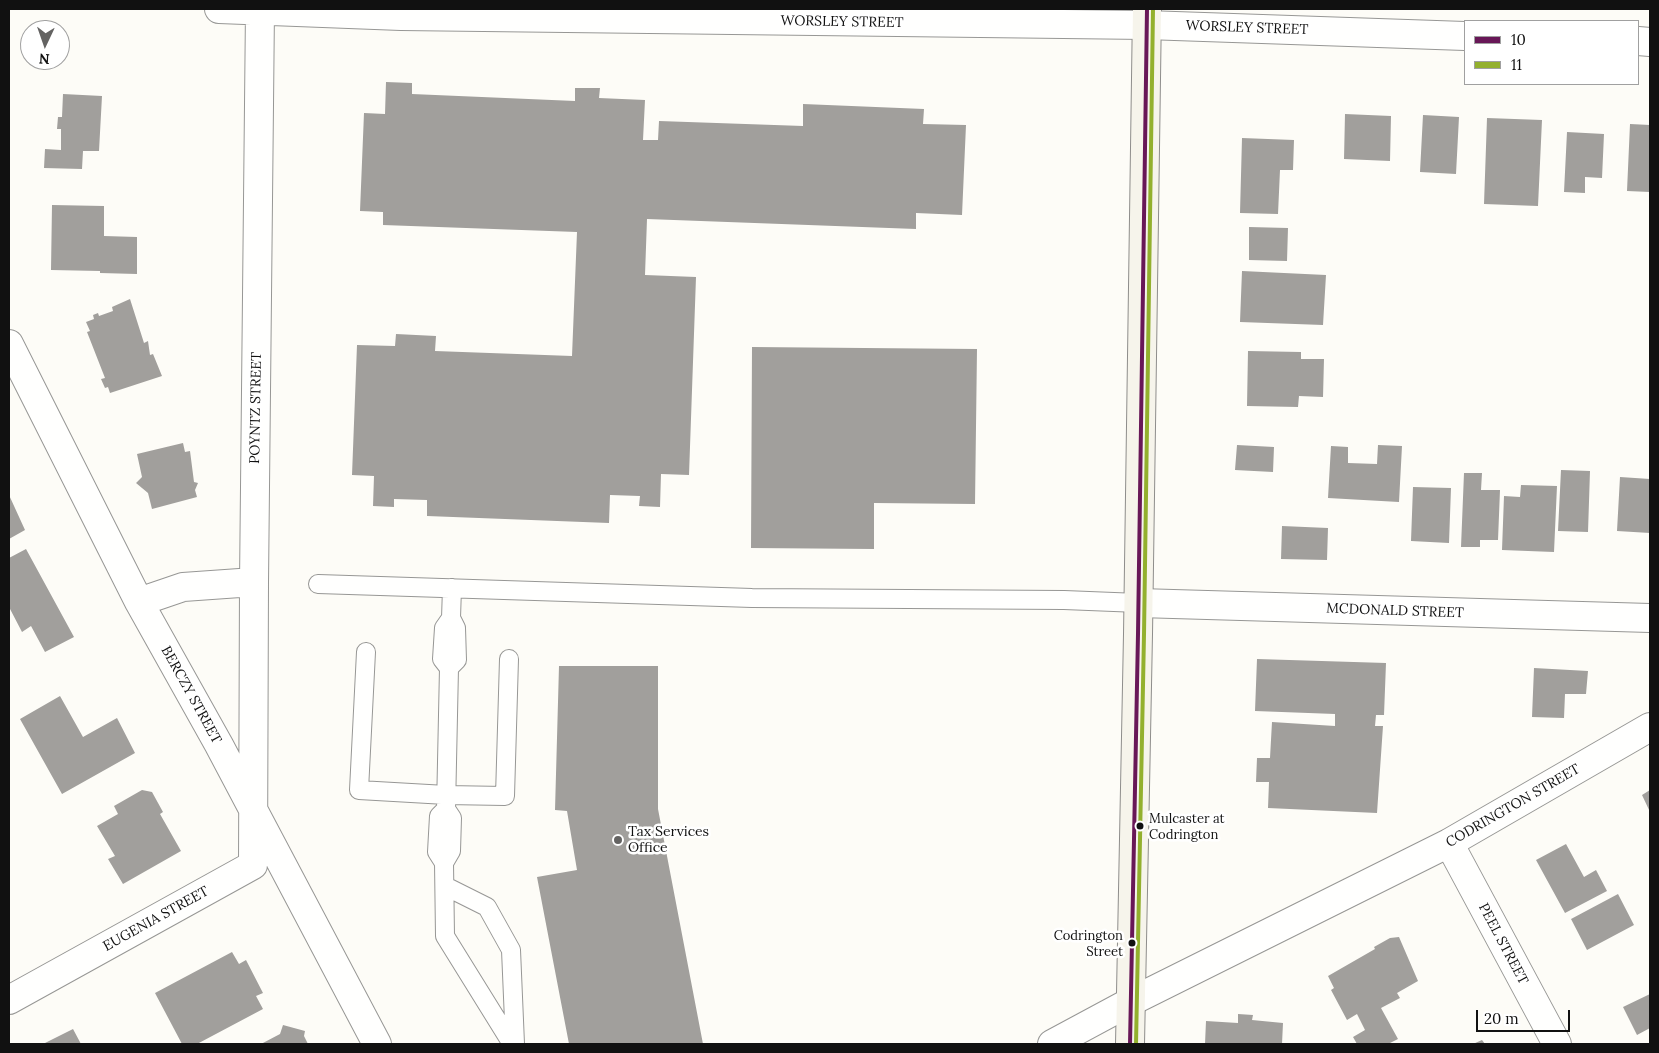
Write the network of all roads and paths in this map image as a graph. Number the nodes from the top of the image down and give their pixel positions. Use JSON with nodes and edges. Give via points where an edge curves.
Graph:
{"nodes":[{"id":1,"x":219,"y":9,"type":"edge"},
{"id":2,"x":260,"y":10,"type":"edge"},
{"id":3,"x":1147,"y":17,"type":"edge"},
{"id":4,"x":1464,"y":36,"type":"edge"},
{"id":5,"x":10,"y":351,"type":"edge"},
{"id":6,"x":254,"y":582,"type":"junction"},
{"id":7,"x":318,"y":584,"type":"dead end"},
{"id":8,"x":452,"y":588,"type":"junction"},
{"id":9,"x":139,"y":602,"type":"junction"},
{"id":10,"x":1139,"y":603,"type":"junction"},
{"id":11,"x":1650,"y":618,"type":"edge"},
{"id":12,"x":366,"y":652,"type":"dead end"},
{"id":13,"x":509,"y":659,"type":"dead end"},
{"id":14,"x":1650,"y":727,"type":"edge"},
{"id":15,"x":446,"y":802,"type":"junction"},
{"id":16,"x":252,"y":808,"type":"junction"},
{"id":17,"x":1449,"y":843,"type":"junction"},
{"id":18,"x":445,"y":886,"type":"junction"},
{"id":19,"x":9,"y":1000,"type":"edge"},
{"id":20,"x":1132,"y":1001,"type":"junction"},
{"id":21,"x":377,"y":1044,"type":"edge"},
{"id":22,"x":513,"y":1044,"type":"edge"},
{"id":23,"x":1052,"y":1044,"type":"edge"},
{"id":24,"x":1130,"y":1044,"type":"edge"},
{"id":25,"x":1558,"y":1044,"type":"edge"}],
"edges":[{"from":1,"to":2,"type":"street","name":"WORSLEY STREET"},
{"from":2,"to":3,"type":"street","name":"WORSLEY STREET","via":[[401,16]]},
{"from":2,"to":6,"type":"street","name":"POYNTZ STREET"},
{"from":3,"to":4,"type":"street","name":"WORSLEY STREET"},
{"from":3,"to":10,"type":"street"},
{"from":5,"to":9,"type":"street","name":"BERCZY STREET"},
{"from":6,"to":9,"type":"street","via":[[183,587]]},
{"from":6,"to":16,"type":"street","name":"POYNTZ STREET"},
{"from":7,"to":8,"type":"lane"},
{"from":8,"to":10,"type":"lane","via":[[770,598]]},
{"from":8,"to":15,"type":"lane","via":[[451,618],[444,628],[442,659],[449,668]]},
{"from":9,"to":16,"type":"street","name":"BERCZY STREET"},
{"from":10,"to":11,"type":"street","name":"MCDONALD STREET"},
{"from":10,"to":20,"type":"street"},
{"from":12,"to":15,"type":"lane","via":[[359,790]]},
{"from":13,"to":15,"type":"lane","via":[[505,796]]},
{"from":14,"to":17,"type":"street","name":"CODRINGTON STREET"},
{"from":15,"to":18,"type":"lane","via":[[452,822],[451,851],[444,863]]},
{"from":16,"to":19,"type":"street","name":"EUGENIA STREET","via":[[253,865]]},
{"from":16,"to":21,"type":"street","name":"BERCZY STREET"},
{"from":17,"to":20,"type":"street","name":"CODRINGTON STREET"},
{"from":17,"to":25,"type":"street","name":"PEEL STREET"},
{"from":18,"to":22,"type":"lane","via":[[445,936]]},
{"from":18,"to":22,"type":"lane","via":[[487,908],[511,950]]},
{"from":20,"to":23,"type":"street","name":"CODRINGTON STREET"},
{"from":20,"to":24,"type":"street"}]}
